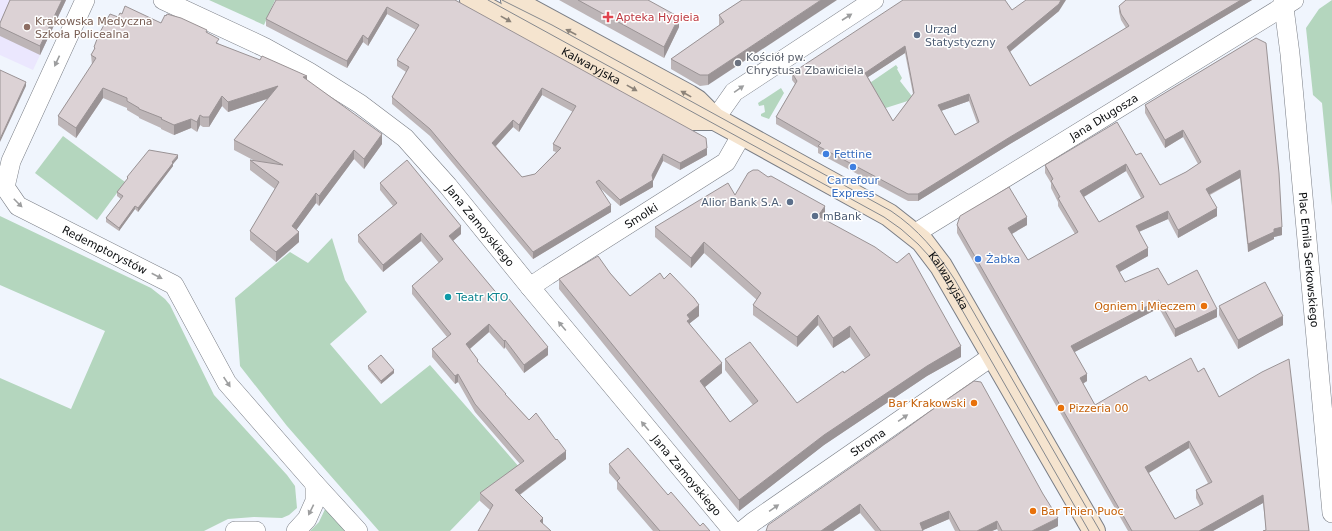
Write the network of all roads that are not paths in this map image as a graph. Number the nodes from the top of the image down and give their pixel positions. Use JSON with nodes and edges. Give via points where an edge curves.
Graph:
{"nodes":[{"id":1,"x":85,"y":0,"type":"edge"},
{"id":2,"x":163,"y":0,"type":"edge"},
{"id":3,"x":472,"y":0,"type":"edge"},
{"id":4,"x":512,"y":0,"type":"edge"},
{"id":5,"x":874,"y":0,"type":"edge"},
{"id":6,"x":1287,"y":2,"type":"edge"},
{"id":7,"x":715,"y":119,"type":"junction"},
{"id":8,"x":742,"y":134,"type":"junction"},
{"id":9,"x":914,"y":234,"type":"junction"},
{"id":10,"x":530,"y":287,"type":"junction"},
{"id":11,"x":994,"y":355,"type":"junction"},
{"id":12,"x":315,"y":484,"type":"junction"},
{"id":13,"x":1332,"y":513,"type":"edge"},
{"id":14,"x":235,"y":531,"type":"edge"},
{"id":15,"x":256,"y":531,"type":"edge"},
{"id":16,"x":296,"y":531,"type":"edge"},
{"id":17,"x":358,"y":531,"type":"edge"},
{"id":18,"x":733,"y":531,"type":"edge"},
{"id":19,"x":742,"y":531,"type":"edge"},
{"id":20,"x":1094,"y":531,"type":"edge"}],
"edges":[{"from":1,"to":12,"type":"street","name":"Redemptorystów","one_way":true,"via":[[11,161],[5,187],[18,206],[174,284],[227,383]]},
{"from":2,"to":10,"type":"street","name":"Jana Zamoyskiego","via":[[264,47],[309,72],[360,104],[405,138],[448,186]]},
{"from":3,"to":7,"type":"street","name":"Kalwaryjska","one_way":true,"via":[[688,119]]},
{"from":7,"to":4,"type":"street","name":"Kalwaryjska","one_way":true,"via":[[689,96]]},
{"from":7,"to":5,"type":"street","one_way":true,"via":[[734,92]]},
{"from":6,"to":9,"type":"street","name":"Jana Długosza"},
{"from":6,"to":13,"type":"street","name":"Plac Emila Serkowskiego"},
{"from":7,"to":8,"type":"street","name":"Kalwaryjska"},
{"from":8,"to":9,"type":"street","name":"Kalwaryjska","via":[[889,215]]},
{"from":8,"to":10,"type":"street","name":"Smolki","via":[[726,162]]},
{"from":9,"to":11,"type":"street","name":"Kalwaryjska","via":[[941,266]]},
{"from":18,"to":10,"type":"street","name":"Jana Zamoyskiego","one_way":true},
{"from":19,"to":11,"type":"street","name":"Stroma","one_way":true},
{"from":11,"to":20,"type":"street","name":"Kalwaryjska"},
{"from":12,"to":16,"type":"street","one_way":true,"via":[[316,501],[307,519]]},
{"from":12,"to":17,"type":"street","name":"Redemptorystów"},
{"from":14,"to":15,"type":"street"}]}
